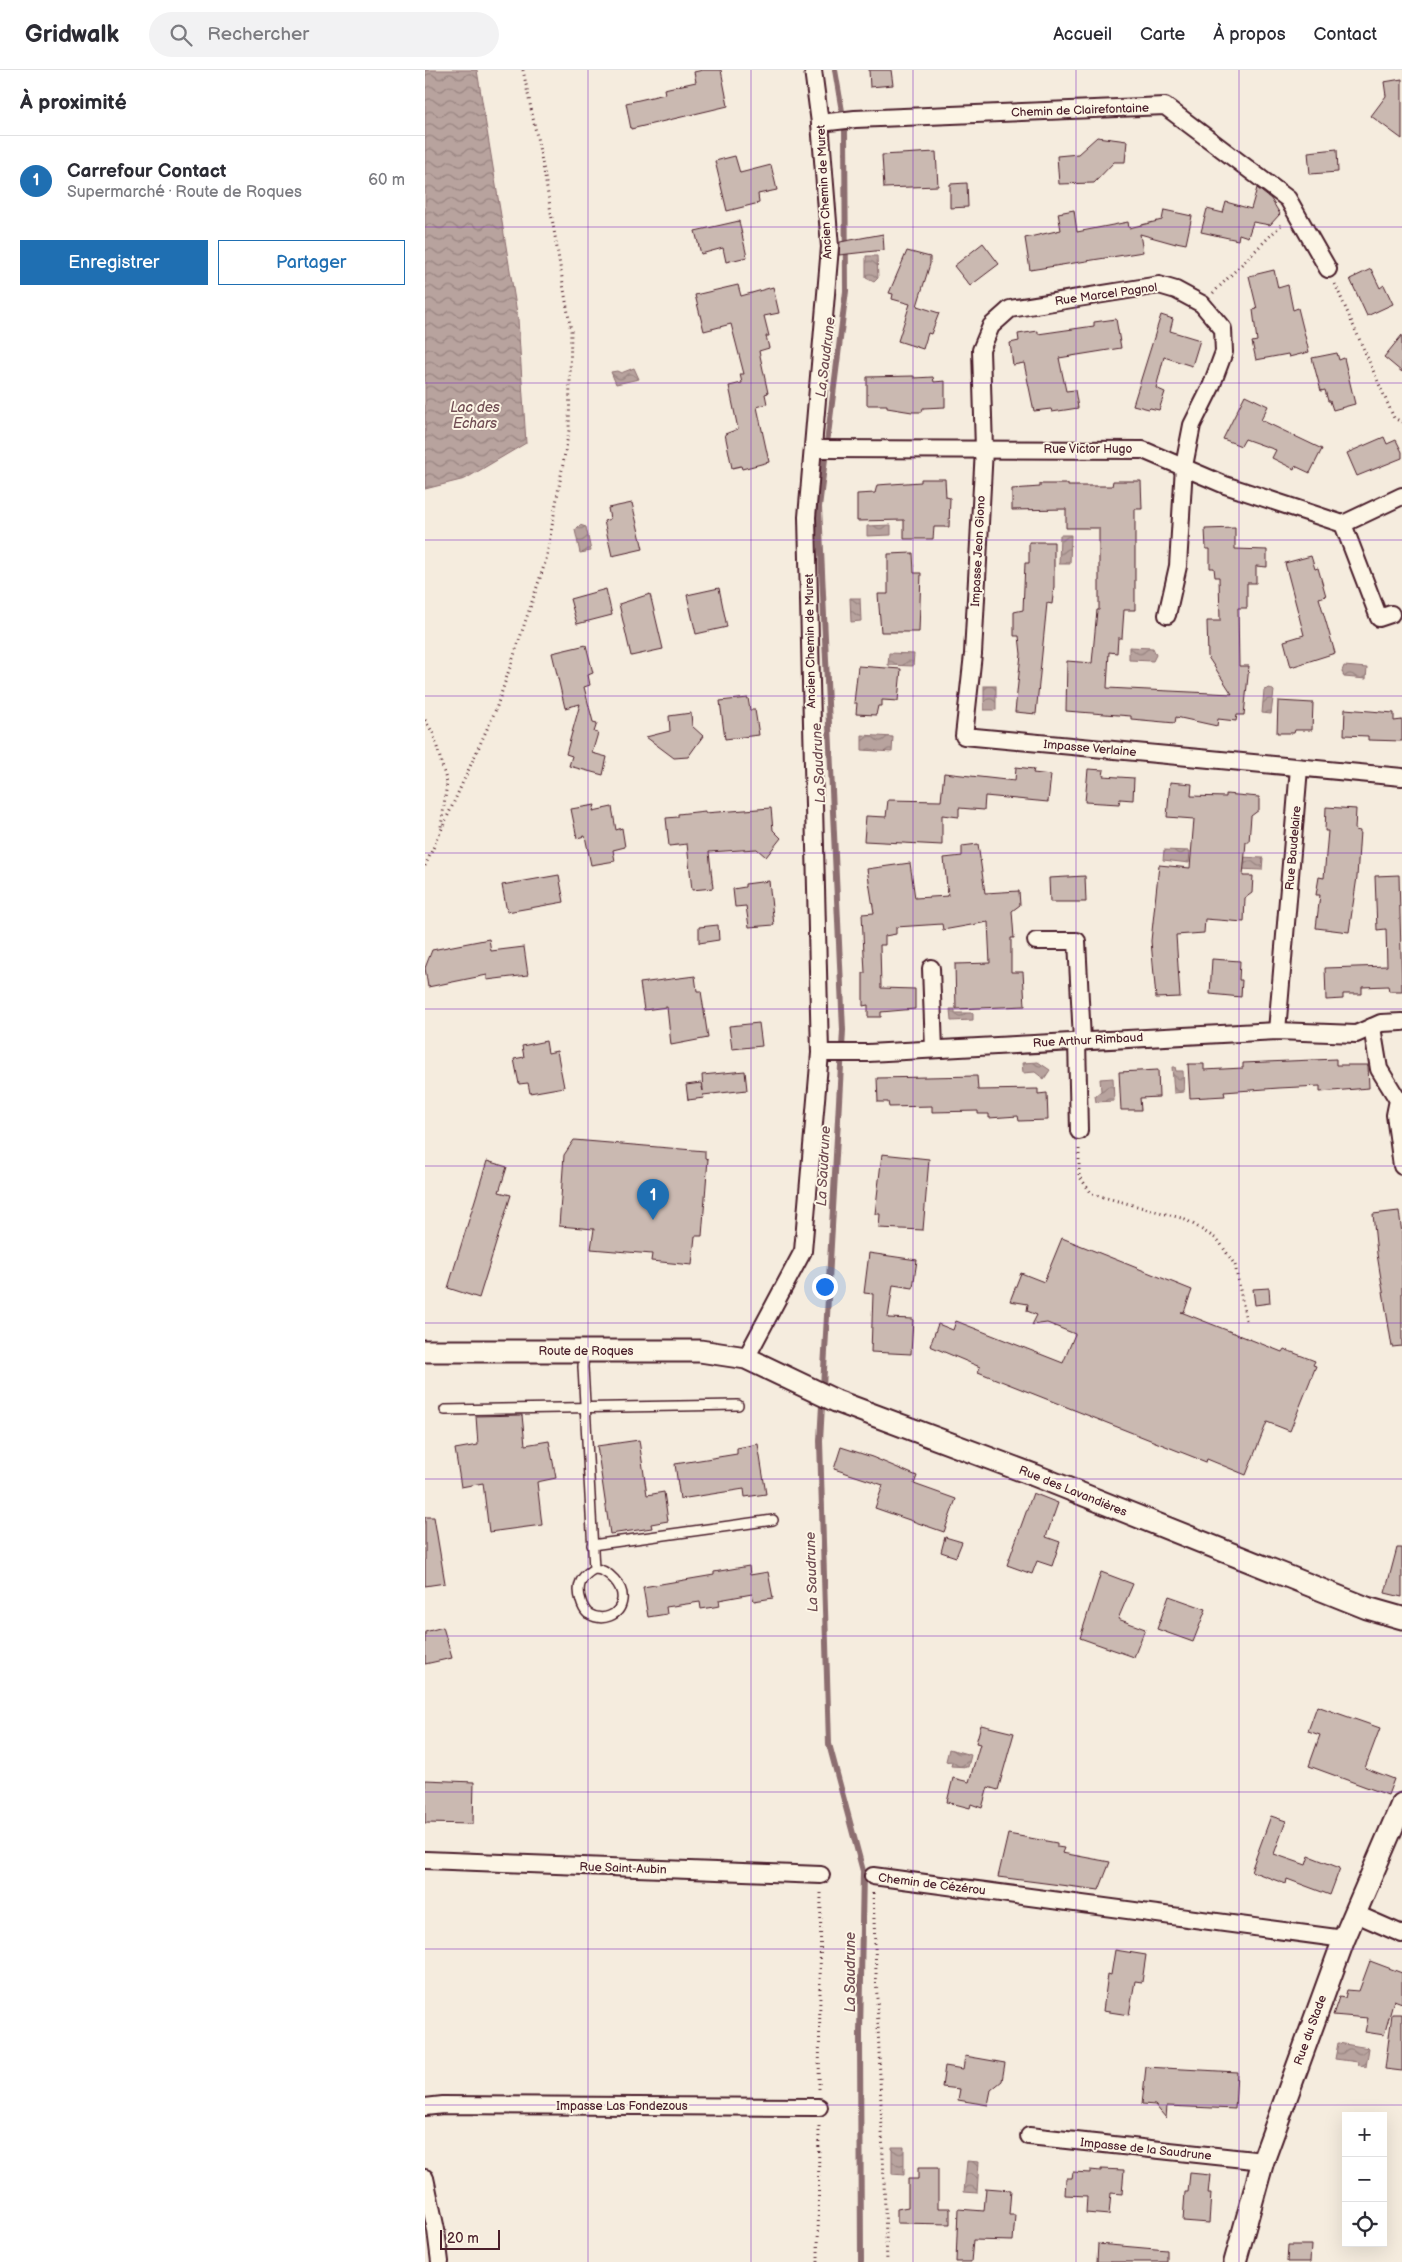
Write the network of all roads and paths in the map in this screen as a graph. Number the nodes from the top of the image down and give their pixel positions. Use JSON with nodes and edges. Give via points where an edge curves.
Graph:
{"nodes":[{"id":1,"x":523,"y":70,"type":"edge"},
{"id":2,"x":813,"y":70,"type":"edge"},
{"id":3,"x":828,"y":122,"type":"junction"},
{"id":4,"x":1295,"y":210,"type":"junction"},
{"id":5,"x":1329,"y":269,"type":"joint"},
{"id":6,"x":1202,"y":304,"type":"junction"},
{"id":7,"x":1402,"y":422,"type":"edge"},
{"id":8,"x":814,"y":449,"type":"junction"},
{"id":9,"x":984,"y":449,"type":"junction"},
{"id":10,"x":1184,"y":466,"type":"junction"},
{"id":11,"x":1402,"y":496,"type":"edge"},
{"id":12,"x":1343,"y":524,"type":"junction"},
{"id":13,"x":1391,"y":614,"type":"dead end"},
{"id":14,"x":1167,"y":615,"type":"dead end"},
{"id":15,"x":973,"y":654,"type":"joint"},
{"id":16,"x":425,"y":720,"type":"edge"},
{"id":17,"x":1299,"y":768,"type":"junction"},
{"id":18,"x":1402,"y":777,"type":"edge"},
{"id":19,"x":440,"y":833,"type":"junction"},
{"id":20,"x":425,"y":866,"type":"edge"},
{"id":21,"x":1036,"y":941,"type":"dead end"},
{"id":22,"x":931,"y":968,"type":"dead end"},
{"id":23,"x":1402,"y":1022,"type":"edge"},
{"id":24,"x":1372,"y":1027,"type":"junction"},
{"id":25,"x":1277,"y":1031,"type":"junction"},
{"id":26,"x":1080,"y":1040,"type":"junction"},
{"id":27,"x":934,"y":1049,"type":"junction"},
{"id":28,"x":820,"y":1054,"type":"junction"},
{"id":29,"x":1079,"y":1131,"type":"joint"},
{"id":30,"x":1402,"y":1166,"type":"edge"},
{"id":31,"x":1245,"y":1320,"type":"dead end"},
{"id":32,"x":425,"y":1351,"type":"edge"},
{"id":33,"x":584,"y":1351,"type":"junction"},
{"id":34,"x":746,"y":1358,"type":"junction"},
{"id":35,"x":585,"y":1406,"type":"junction"},
{"id":36,"x":738,"y":1406,"type":"dead end"},
{"id":37,"x":445,"y":1410,"type":"dead end"},
{"id":38,"x":773,"y":1520,"type":"dead end"},
{"id":39,"x":593,"y":1545,"type":"junction"},
{"id":40,"x":594,"y":1569,"type":"junction"},
{"id":41,"x":1402,"y":1618,"type":"edge"},
{"id":42,"x":1402,"y":1804,"type":"edge"},
{"id":43,"x":425,"y":1860,"type":"edge"},
{"id":44,"x":821,"y":1875,"type":"joint"},
{"id":45,"x":873,"y":1876,"type":"joint"},
{"id":46,"x":1354,"y":1913,"type":"junction"},
{"id":47,"x":1402,"y":1934,"type":"edge"},
{"id":48,"x":1343,"y":1939,"type":"junction"},
{"id":49,"x":425,"y":2107,"type":"edge"},
{"id":50,"x":819,"y":2107,"type":"junction"},
{"id":51,"x":1029,"y":2136,"type":"dead end"},
{"id":52,"x":1263,"y":2161,"type":"junction"},
{"id":53,"x":425,"y":2178,"type":"edge"},
{"id":54,"x":439,"y":2262,"type":"edge"},
{"id":55,"x":818,"y":2262,"type":"edge"},
{"id":56,"x":887,"y":2262,"type":"edge"},
{"id":57,"x":1235,"y":2262,"type":"edge"}],
"edges":[{"from":1,"to":19,"type":"path","via":[[571,331],[569,430],[546,560],[496,708]]},
{"from":2,"to":3,"type":"street","name":"Ancien Chemin de Muret"},
{"from":3,"to":4,"type":"street","name":"Chemin de Clairefontaine","via":[[1165,106],[1288,199]]},
{"from":3,"to":8,"type":"street","name":"Ancien Chemin de Muret","via":[[830,247]]},
{"from":4,"to":5,"type":"street","name":"Chemin de Clairefontaine"},
{"from":4,"to":6,"type":"path"},
{"from":5,"to":7,"type":"path","via":[[1395,418]]},
{"from":6,"to":9,"type":"street","name":"Rue Marcel Pagnol","via":[[1159,285],[1010,309],[991,326],[981,350]]},
{"from":6,"to":10,"type":"street","name":"Rue Marcel Pagnol","via":[[1223,329],[1224,352],[1192,425]]},
{"from":8,"to":9,"type":"street","name":"Rue Victor Hugo"},
{"from":8,"to":28,"type":"street","name":"Ancien Chemin de Muret","via":[[807,517]]},
{"from":9,"to":10,"type":"street","name":"Rue Victor Hugo","via":[[1143,450]]},
{"from":9,"to":15,"type":"street","name":"Impasse Jean Giono"},
{"from":10,"to":12,"type":"street","name":"Rue Victor Hugo","via":[[1225,485]]},
{"from":10,"to":14,"type":"street","name":"Rue Marcel Pagnol","via":[[1178,566]]},
{"from":11,"to":12,"type":"street"},
{"from":12,"to":13,"type":"street","via":[[1379,618]]},
{"from":15,"to":17,"type":"street","name":"Impasse Verlaine","via":[[964,736]]},
{"from":16,"to":19,"type":"path","via":[[433,733],[447,784]]},
{"from":17,"to":18,"type":"street"},
{"from":17,"to":25,"type":"street","name":"Rue Baudelaire"},
{"from":19,"to":20,"type":"path"},
{"from":21,"to":26,"type":"street","via":[[1077,941]]},
{"from":22,"to":27,"type":"street"},
{"from":23,"to":24,"type":"street"},
{"from":24,"to":25,"type":"street","name":"Rue Arthur Rimbaud","via":[[1356,1034]]},
{"from":24,"to":30,"type":"street","via":[[1379,1069],[1398,1100],[1395,1115]]},
{"from":25,"to":26,"type":"street","name":"Rue Arthur Rimbaud"},
{"from":26,"to":27,"type":"street","name":"Rue Arthur Rimbaud"},
{"from":26,"to":29,"type":"street"},
{"from":27,"to":28,"type":"street","name":"Rue Arthur Rimbaud"},
{"from":28,"to":34,"type":"street","name":"Ancien Chemin de Muret","via":[[803,1251]]},
{"from":29,"to":31,"type":"path","via":[[1079,1176],[1092,1194],[1185,1219],[1217,1240],[1235,1265]]},
{"from":32,"to":33,"type":"street","name":"Route de Roques"},
{"from":33,"to":34,"type":"street","name":"Route de Roques","via":[[700,1351]]},
{"from":33,"to":35,"type":"lane"},
{"from":34,"to":41,"type":"street","name":"Rue des Lavandières","via":[[843,1404],[1034,1475],[1367,1608]]},
{"from":35,"to":36,"type":"lane"},
{"from":35,"to":37,"type":"lane"},
{"from":35,"to":39,"type":"lane"},
{"from":38,"to":39,"type":"lane"},
{"from":39,"to":40,"type":"lane"},
{"from":40,"to":40,"type":"lane","via":[[586,1574],[578,1587],[580,1599],[588,1614],[609,1617],[622,1605],[621,1588],[607,1573]]},
{"from":42,"to":46,"type":"street","name":"Rue du Stade"},
{"from":43,"to":44,"type":"street","name":"Rue Saint-Aubin"},
{"from":44,"to":50,"type":"path"},
{"from":45,"to":48,"type":"street","name":"Chemin de Cézérou"},
{"from":45,"to":56,"type":"path","name":"Chemin de Cézérou"},
{"from":46,"to":47,"type":"street"},
{"from":46,"to":48,"type":"street","name":"Rue du Stade"},
{"from":48,"to":52,"type":"street","name":"Rue du Stade"},
{"from":49,"to":50,"type":"street","name":"Impasse Las Fondezous"},
{"from":50,"to":55,"type":"path"},
{"from":51,"to":52,"type":"street","name":"Impasse de la Saudrune"},
{"from":52,"to":57,"type":"street","name":"Rue du Stade"},
{"from":53,"to":54,"type":"street"}]}
